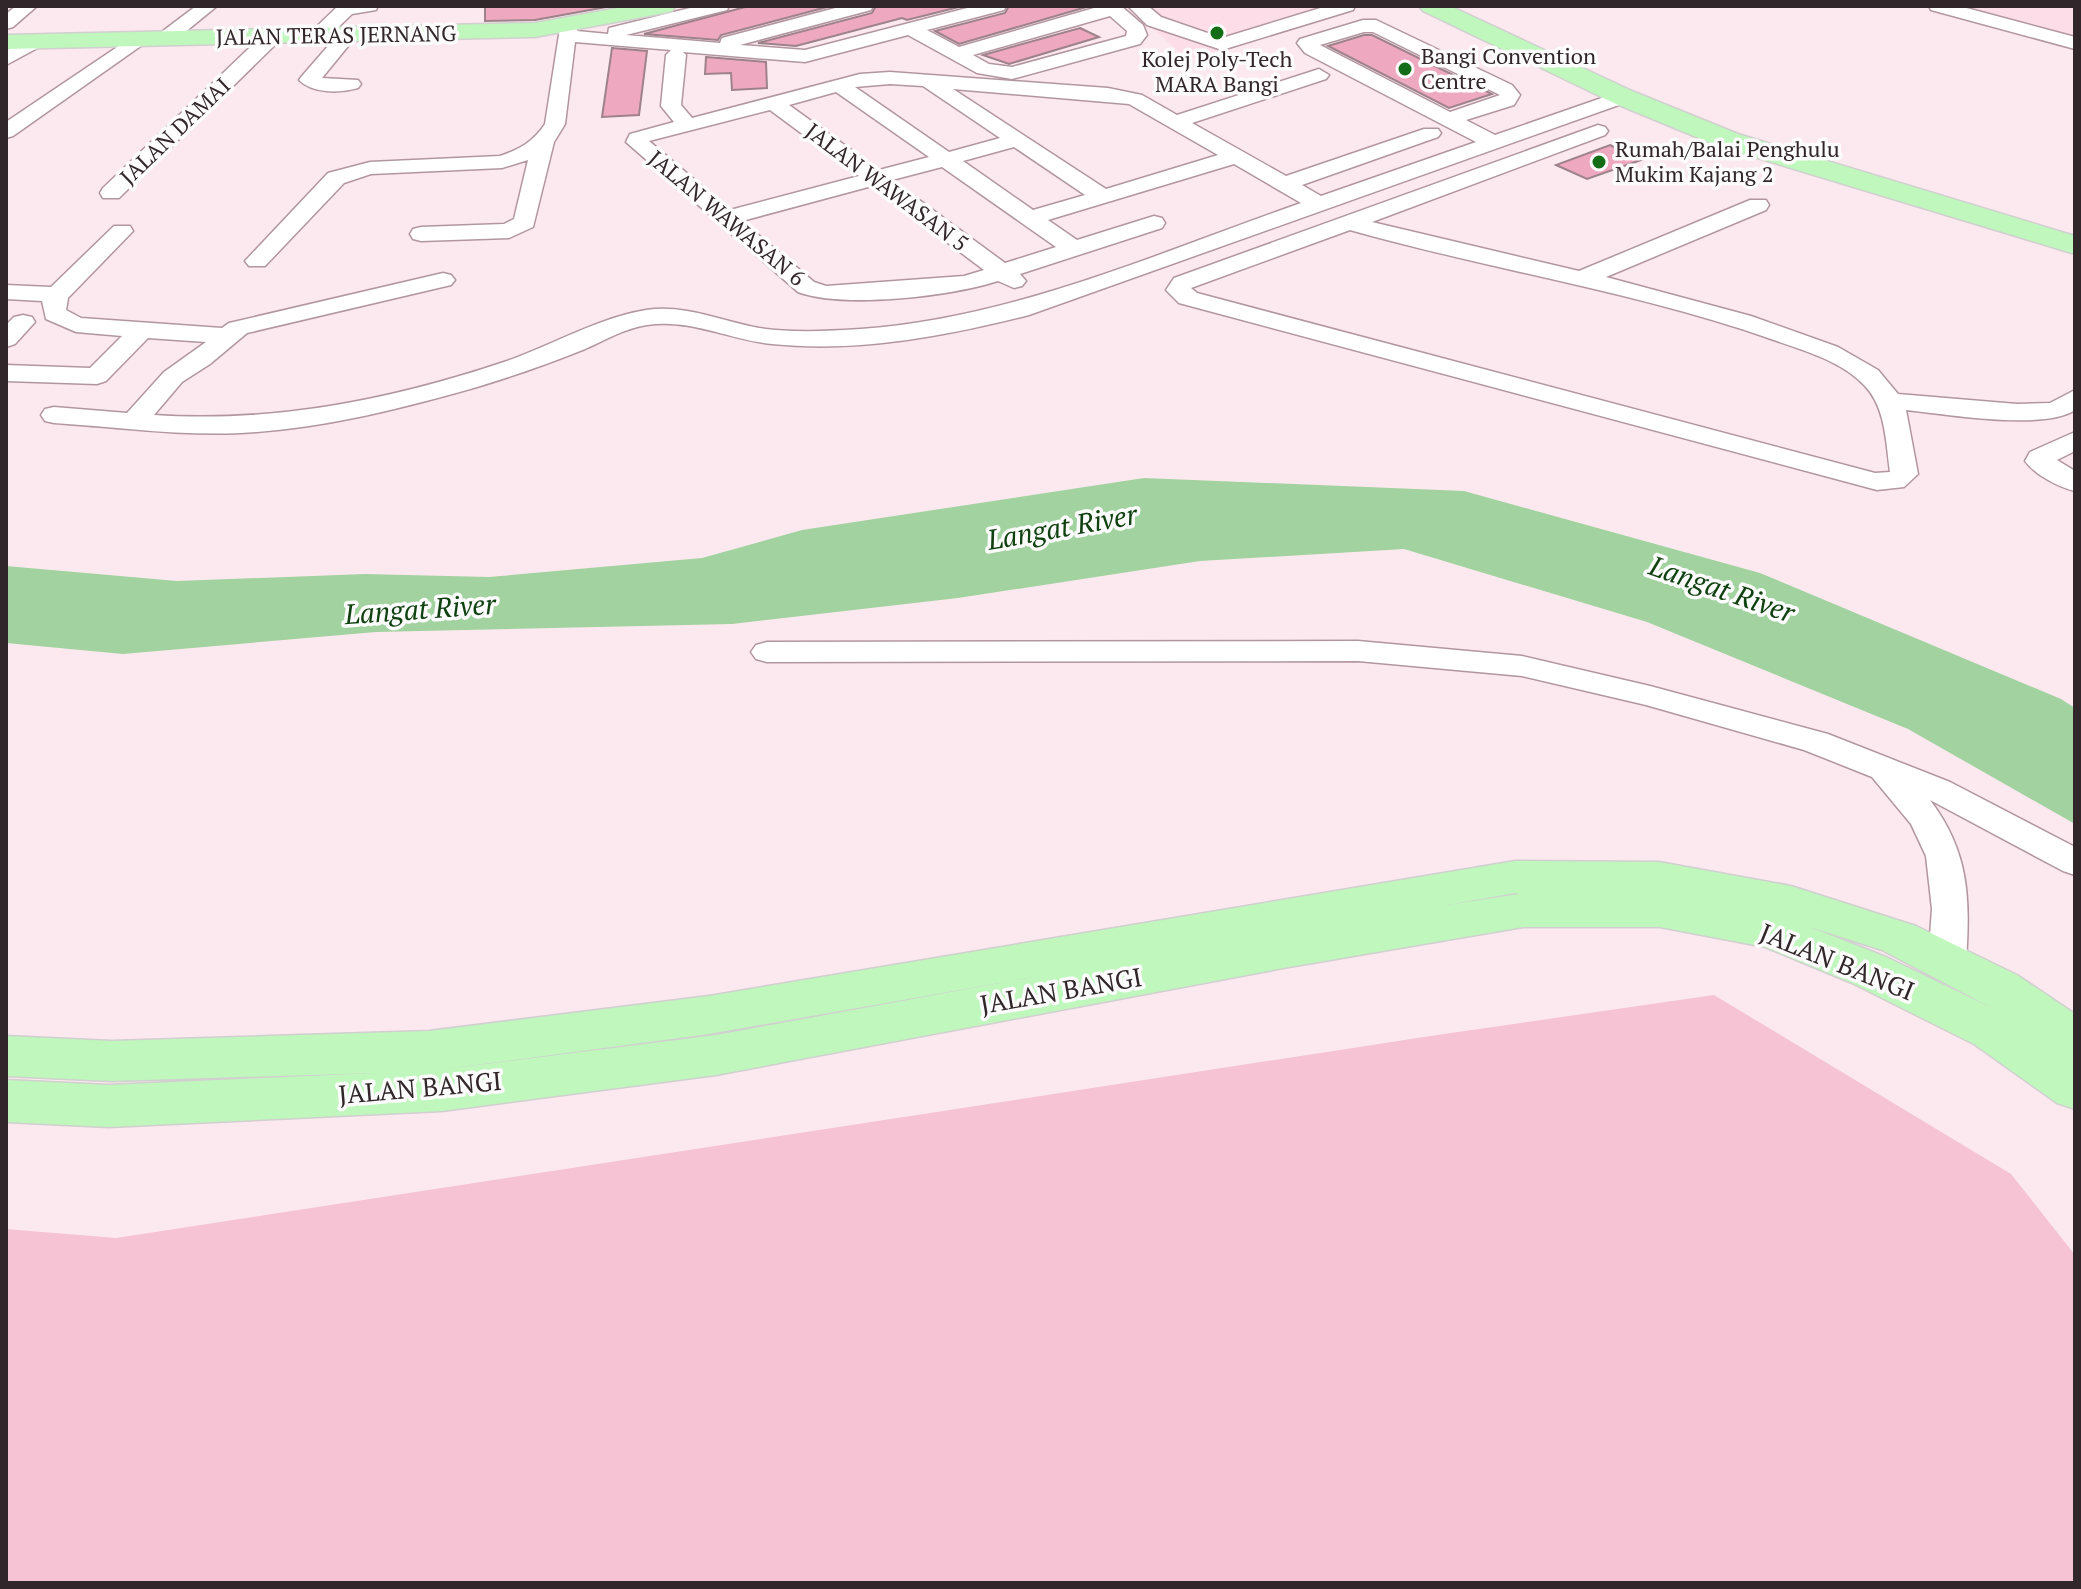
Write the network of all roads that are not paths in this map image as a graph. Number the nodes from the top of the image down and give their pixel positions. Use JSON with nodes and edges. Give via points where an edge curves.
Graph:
{"nodes":[{"id":1,"x":208,"y":6,"type":"edge"},
{"id":2,"x":369,"y":6,"type":"edge"},
{"id":3,"x":391,"y":6,"type":"edge"},
{"id":4,"x":664,"y":6,"type":"edge"},
{"id":5,"x":720,"y":6,"type":"edge"},
{"id":6,"x":863,"y":6,"type":"edge"},
{"id":7,"x":997,"y":6,"type":"edge"},
{"id":8,"x":1137,"y":6,"type":"edge"},
{"id":9,"x":1346,"y":6,"type":"edge"},
{"id":10,"x":1431,"y":6,"type":"edge"},
{"id":11,"x":1465,"y":6,"type":"edge"},
{"id":12,"x":1938,"y":6,"type":"edge"},
{"id":13,"x":1112,"y":8,"type":"edge"},
{"id":14,"x":907,"y":30,"type":"junction"},
{"id":15,"x":568,"y":31,"type":"junction"},
{"id":16,"x":356,"y":34,"type":"junction"},
{"id":17,"x":319,"y":35,"type":"junction"},
{"id":18,"x":273,"y":36,"type":"junction"},
{"id":19,"x":166,"y":38,"type":"junction"},
{"id":20,"x":138,"y":39,"type":"junction"},
{"id":21,"x":36,"y":41,"type":"junction"},
{"id":22,"x":6,"y":42,"type":"edge"},
{"id":23,"x":2075,"y":43,"type":"edge"},
{"id":24,"x":601,"y":45,"type":"junction"},
{"id":25,"x":703,"y":53,"type":"junction"},
{"id":26,"x":956,"y":54,"type":"junction"},
{"id":27,"x":676,"y":55,"type":"junction"},
{"id":28,"x":6,"y":59,"type":"edge"},
{"id":29,"x":1595,"y":66,"type":"junction"},
{"id":30,"x":1319,"y":75,"type":"dead end"},
{"id":31,"x":927,"y":81,"type":"junction"},
{"id":32,"x":351,"y":84,"type":"dead end"},
{"id":33,"x":839,"y":85,"type":"junction"},
{"id":34,"x":1623,"y":97,"type":"junction"},
{"id":35,"x":773,"y":102,"type":"junction"},
{"id":36,"x":1681,"y":105,"type":"junction"},
{"id":37,"x":1449,"y":119,"type":"junction"},
{"id":38,"x":1175,"y":122,"type":"junction"},
{"id":39,"x":686,"y":124,"type":"junction"},
{"id":40,"x":1598,"y":131,"type":"dead end"},
{"id":41,"x":6,"y":132,"type":"edge"},
{"id":42,"x":1431,"y":133,"type":"dead end"},
{"id":43,"x":1017,"y":140,"type":"junction"},
{"id":44,"x":543,"y":142,"type":"junction"},
{"id":45,"x":1493,"y":142,"type":"junction"},
{"id":46,"x":1236,"y":157,"type":"junction"},
{"id":47,"x":946,"y":159,"type":"junction"},
{"id":48,"x":875,"y":178,"type":"junction"},
{"id":49,"x":1285,"y":184,"type":"junction"},
{"id":50,"x":111,"y":193,"type":"dead end"},
{"id":51,"x":1102,"y":196,"type":"junction"},
{"id":52,"x":1319,"y":204,"type":"junction"},
{"id":53,"x":1758,"y":205,"type":"dead end"},
{"id":54,"x":727,"y":218,"type":"junction"},
{"id":55,"x":1030,"y":218,"type":"junction"},
{"id":56,"x":1271,"y":221,"type":"junction"},
{"id":57,"x":1154,"y":223,"type":"dead end"},
{"id":58,"x":1349,"y":223,"type":"junction"},
{"id":59,"x":2075,"y":224,"type":"edge"},
{"id":60,"x":122,"y":231,"type":"dead end"},
{"id":61,"x":421,"y":234,"type":"dead end"},
{"id":62,"x":1301,"y":239,"type":"junction"},
{"id":63,"x":2075,"y":245,"type":"edge"},
{"id":64,"x":1074,"y":249,"type":"junction"},
{"id":65,"x":257,"y":261,"type":"dead end"},
{"id":66,"x":1000,"y":272,"type":"junction"},
{"id":67,"x":443,"y":280,"type":"dead end"},
{"id":68,"x":1579,"y":280,"type":"junction"},
{"id":69,"x":6,"y":292,"type":"edge"},
{"id":70,"x":57,"y":295,"type":"junction"},
{"id":71,"x":1045,"y":301,"type":"junction"},
{"id":72,"x":142,"y":330,"type":"junction"},
{"id":73,"x":225,"y":336,"type":"junction"},
{"id":74,"x":6,"y":373,"type":"edge"},
{"id":75,"x":2075,"y":398,"type":"edge"},
{"id":76,"x":1892,"y":401,"type":"junction"},
{"id":77,"x":54,"y":415,"type":"dead end"},
{"id":78,"x":145,"y":420,"type":"junction"},
{"id":79,"x":2075,"y":440,"type":"edge"},
{"id":80,"x":2075,"y":483,"type":"edge"},
{"id":81,"x":767,"y":652,"type":"dead end"},
{"id":82,"x":1882,"y":766,"type":"junction"},
{"id":83,"x":2075,"y":862,"type":"edge"},
{"id":84,"x":1947,"y":962,"type":"junction"},
{"id":85,"x":2075,"y":1040,"type":"edge"},
{"id":86,"x":6,"y":1056,"type":"edge"},
{"id":87,"x":2075,"y":1088,"type":"edge"},
{"id":88,"x":6,"y":1101,"type":"edge"}],
"edges":[{"from":1,"to":19,"type":"street"},
{"from":2,"to":17,"type":"street","via":[[346,9]]},
{"from":3,"to":16,"type":"street"},
{"from":4,"to":15,"type":"main road","name":"JALAN TERAS JERNANG"},
{"from":5,"to":24,"type":"street"},
{"from":6,"to":14,"type":"street"},
{"from":6,"to":25,"type":"street"},
{"from":7,"to":14,"type":"street"},
{"from":8,"to":9,"type":"street","via":[[1154,21],[1222,44]]},
{"from":10,"to":34,"type":"main road"},
{"from":11,"to":29,"type":"main road"},
{"from":12,"to":23,"type":"street"},
{"from":13,"to":26,"type":"street"},
{"from":13,"to":26,"type":"street","via":[[1136,29],[1133,40],[1012,73],[984,69]]},
{"from":14,"to":25,"type":"street","via":[[805,56]]},
{"from":14,"to":26,"type":"street"},
{"from":15,"to":16,"type":"main road","name":"JALAN TERAS JERNANG"},
{"from":15,"to":24,"type":"street"},
{"from":15,"to":44,"type":"street","via":[[555,124]]},
{"from":16,"to":17,"type":"main road","name":"JALAN TERAS JERNANG"},
{"from":16,"to":32,"type":"street","via":[[309,80]]},
{"from":17,"to":18,"type":"main road","name":"JALAN TERAS JERNANG"},
{"from":18,"to":19,"type":"main road","name":"JALAN TERAS JERNANG"},
{"from":18,"to":50,"type":"street","name":"JALAN DAMAI"},
{"from":19,"to":20,"type":"main road","name":"JALAN TERAS JERNANG"},
{"from":20,"to":21,"type":"main road","name":"JALAN TERAS JERNANG"},
{"from":20,"to":41,"type":"street"},
{"from":21,"to":22,"type":"main road","name":"JALAN TERAS JERNANG"},
{"from":21,"to":28,"type":"street"},
{"from":24,"to":25,"type":"street"},
{"from":24,"to":27,"type":"street"},
{"from":25,"to":27,"type":"street"},
{"from":27,"to":39,"type":"street","via":[[671,106]]},
{"from":29,"to":34,"type":"main road","via":[[1619,83]]},
{"from":29,"to":36,"type":"main road"},
{"from":30,"to":38,"type":"street"},
{"from":31,"to":33,"type":"street","via":[[860,80]]},
{"from":31,"to":38,"type":"street","via":[[1122,95]]},
{"from":31,"to":43,"type":"street"},
{"from":33,"to":35,"type":"street"},
{"from":33,"to":47,"type":"street"},
{"from":34,"to":36,"type":"main road"},
{"from":34,"to":45,"type":"street"},
{"from":34,"to":63,"type":"main road","via":[[1728,140]]},
{"from":35,"to":39,"type":"street"},
{"from":35,"to":48,"type":"street","name":"JALAN WAWASAN 5"},
{"from":36,"to":59,"type":"main road","via":[[1827,156]]},
{"from":37,"to":37,"type":"street","via":[[1312,49],[1307,43],[1376,26],[1510,95],[1507,101]]},
{"from":37,"to":45,"type":"street"},
{"from":38,"to":46,"type":"street"},
{"from":39,"to":54,"type":"street","name":"JALAN WAWASAN 6","via":[[637,142]]},
{"from":40,"to":58,"type":"street"},
{"from":42,"to":49,"type":"street"},
{"from":43,"to":47,"type":"street"},
{"from":43,"to":51,"type":"street"},
{"from":44,"to":61,"type":"street","via":[[525,222],[509,231]]},
{"from":44,"to":65,"type":"street","via":[[502,162],[495,179],[445,185],[436,180],[441,165],[370,168],[336,178]]},
{"from":45,"to":52,"type":"street"},
{"from":46,"to":49,"type":"street"},
{"from":46,"to":51,"type":"street"},
{"from":47,"to":48,"type":"street"},
{"from":47,"to":55,"type":"street"},
{"from":48,"to":54,"type":"street"},
{"from":48,"to":66,"type":"street","name":"JALAN WAWASAN 5"},
{"from":49,"to":52,"type":"street"},
{"from":51,"to":55,"type":"street"},
{"from":52,"to":56,"type":"street"},
{"from":53,"to":68,"type":"street"},
{"from":54,"to":66,"type":"street","name":"JALAN WAWASAN 6","via":[[806,287],[823,293],[967,283]]},
{"from":55,"to":64,"type":"street"},
{"from":56,"to":62,"type":"street"},
{"from":56,"to":71,"type":"street"},
{"from":57,"to":64,"type":"street"},
{"from":58,"to":62,"type":"street"},
{"from":58,"to":68,"type":"street"},
{"from":60,"to":70,"type":"street"},
{"from":62,"to":76,"type":"street","via":[[1182,283],[1178,290],[1188,298],[1883,483],[1904,474]]},
{"from":64,"to":66,"type":"street"},
{"from":66,"to":71,"type":"street","name":"JALAN WAWASAN 5"},
{"from":67,"to":73,"type":"street","via":[[254,321]]},
{"from":68,"to":76,"type":"street","via":[[1699,309],[1807,344],[1876,380]]},
{"from":69,"to":70,"type":"street"},
{"from":70,"to":72,"type":"street","via":[[55,314],[63,321]]},
{"from":71,"to":78,"type":"street","via":[[969,322],[845,336],[752,335],[685,318],[648,317],[473,380],[328,416],[238,425]]},
{"from":72,"to":73,"type":"street"},
{"from":72,"to":74,"type":"street","via":[[97,376]]},
{"from":73,"to":78,"type":"street","via":[[201,359],[194,380]]},
{"from":75,"to":76,"type":"street","via":[[2056,411],[2017,412]]},
{"from":77,"to":78,"type":"street"},
{"from":79,"to":80,"type":"street","via":[[2039,461]]},
{"from":81,"to":82,"type":"street","via":[[1358,651],[1522,666],[1816,742]]},
{"from":82,"to":83,"type":"street"},
{"from":82,"to":84,"type":"street","via":[[1930,825],[1949,877]]},
{"from":84,"to":85,"type":"main road","name":"JALAN BANGI","via":[[2000,988]]},
{"from":84,"to":86,"type":"main road","name":"JALAN BANGI","via":[[1899,938],[1791,903],[1659,878],[1515,877],[709,1015],[429,1051],[112,1061]]},
{"from":87,"to":88,"type":"main road","name":"JALAN BANGI","via":[[1992,1030],[1869,970],[1773,931],[1660,910],[1523,910],[716,1055],[473,1086],[109,1106]]}]}
